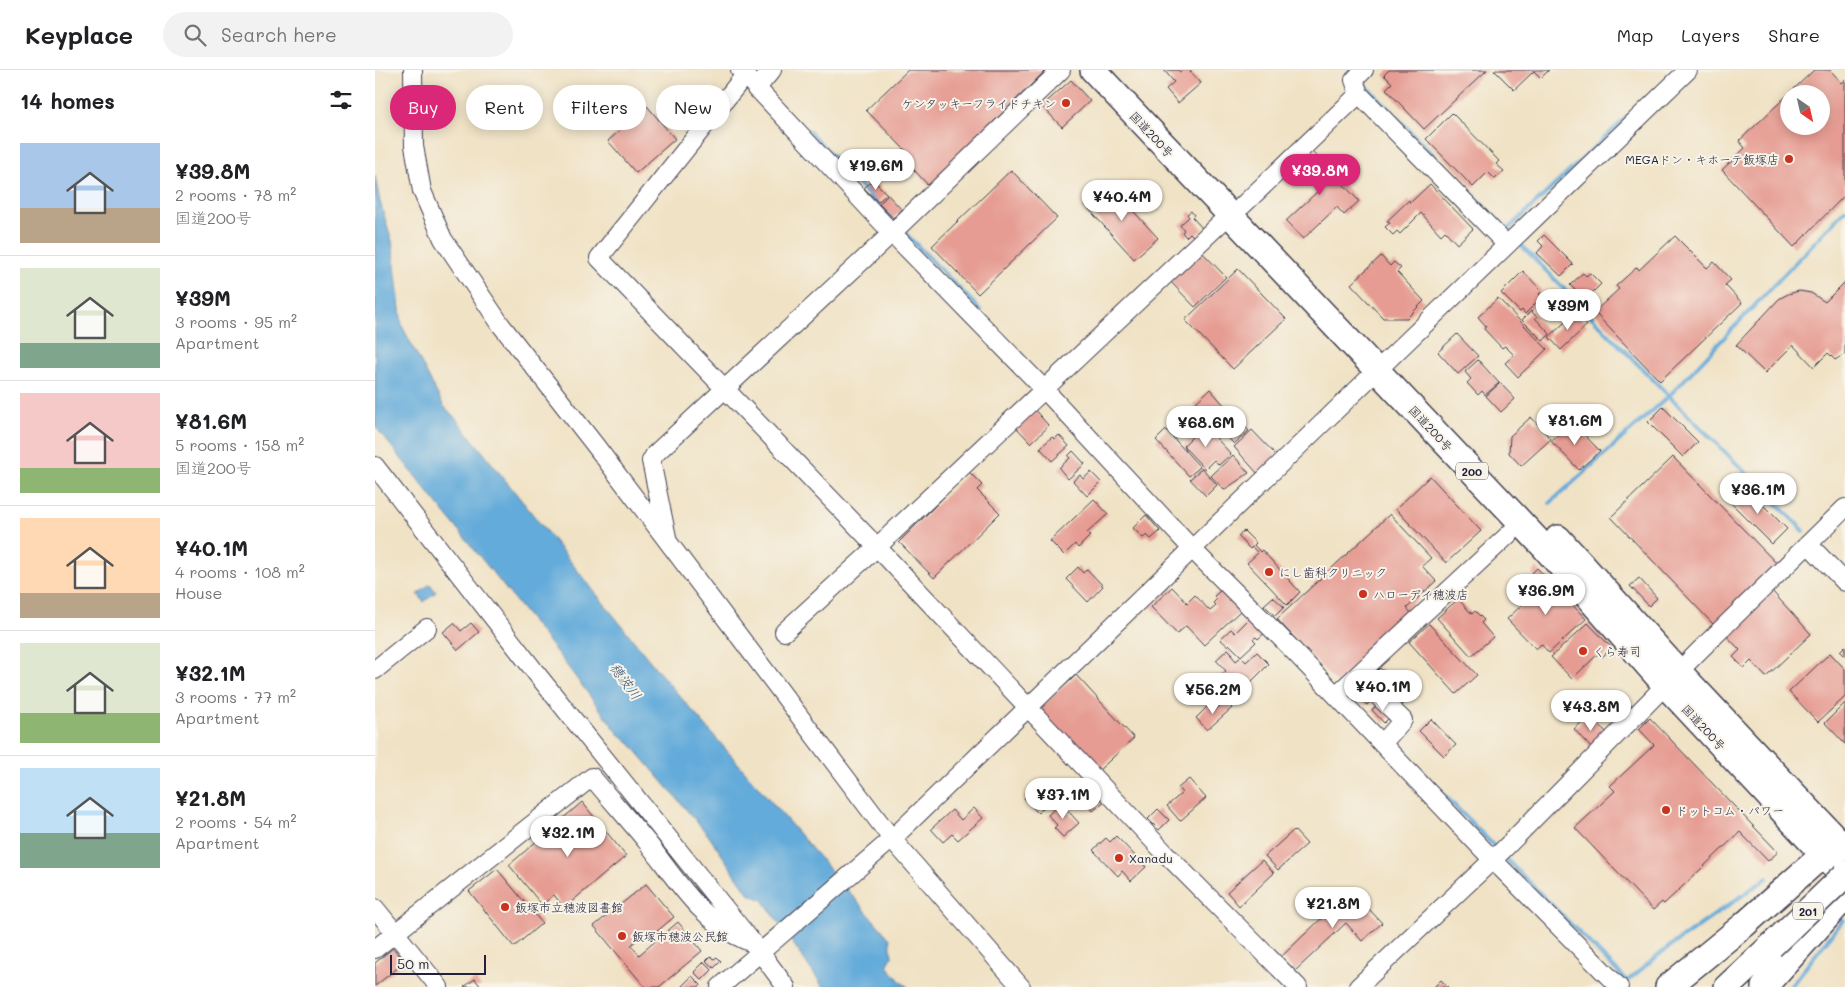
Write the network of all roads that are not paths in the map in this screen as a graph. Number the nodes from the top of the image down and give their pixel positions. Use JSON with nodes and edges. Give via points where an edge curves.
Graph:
{"nodes":[{"id":1,"x":413,"y":70,"type":"edge"},
{"id":2,"x":771,"y":70,"type":"edge"},
{"id":3,"x":1061,"y":70,"type":"edge"},
{"id":4,"x":1093,"y":70,"type":"edge"},
{"id":5,"x":1114,"y":70,"type":"edge"},
{"id":6,"x":1364,"y":70,"type":"edge"},
{"id":7,"x":1688,"y":70,"type":"edge"},
{"id":8,"x":747,"y":78,"type":"edge"},
{"id":9,"x":1359,"y":94,"type":"junction"},
{"id":10,"x":1235,"y":211,"type":"junction"},
{"id":11,"x":892,"y":233,"type":"junction"},
{"id":12,"x":1506,"y":244,"type":"junction"},
{"id":13,"x":1382,"y":365,"type":"junction"},
{"id":14,"x":725,"y":389,"type":"junction"},
{"id":15,"x":1044,"y":389,"type":"junction"},
{"id":16,"x":375,"y":466,"type":"edge"},
{"id":17,"x":1845,"y":508,"type":"edge"},
{"id":18,"x":1521,"y":523,"type":"junction"},
{"id":19,"x":669,"y":542,"type":"junction"},
{"id":20,"x":1808,"y":544,"type":"junction"},
{"id":21,"x":877,"y":547,"type":"junction"},
{"id":22,"x":1193,"y":550,"type":"junction"},
{"id":23,"x":1845,"y":582,"type":"edge"},
{"id":24,"x":427,"y":628,"type":"dead end"},
{"id":25,"x":784,"y":632,"type":"dead end"},
{"id":26,"x":375,"y":670,"type":"edge"},
{"id":27,"x":1672,"y":679,"type":"junction"},
{"id":28,"x":1336,"y":695,"type":"junction"},
{"id":29,"x":1380,"y":698,"type":"dead end"},
{"id":30,"x":1029,"y":708,"type":"junction"},
{"id":31,"x":1386,"y":739,"type":"junction"},
{"id":32,"x":892,"y":839,"type":"junction"},
{"id":33,"x":1838,"y":845,"type":"edge"},
{"id":34,"x":1498,"y":855,"type":"junction"},
{"id":35,"x":1845,"y":877,"type":"edge"},
{"id":36,"x":1845,"y":897,"type":"edge"},
{"id":37,"x":375,"y":908,"type":"edge"},
{"id":38,"x":395,"y":933,"type":"junction"},
{"id":39,"x":759,"y":948,"type":"junction"},
{"id":40,"x":375,"y":949,"type":"edge"},
{"id":41,"x":1615,"y":986,"type":"edge"},
{"id":42,"x":439,"y":987,"type":"edge"},
{"id":43,"x":720,"y":987,"type":"edge"},
{"id":44,"x":786,"y":987,"type":"edge"},
{"id":45,"x":1021,"y":987,"type":"edge"},
{"id":46,"x":1298,"y":987,"type":"edge"},
{"id":47,"x":1358,"y":987,"type":"edge"},
{"id":48,"x":1668,"y":987,"type":"edge"},
{"id":49,"x":1727,"y":987,"type":"edge"},
{"id":50,"x":1764,"y":987,"type":"edge"}],
"edges":[{"from":1,"to":19,"type":"street","via":[[414,146],[423,191],[443,239],[501,325]]},
{"from":2,"to":8,"type":"street"},
{"from":3,"to":11,"type":"street"},
{"from":4,"to":10,"type":"highway","name":"国道200号","number":"200"},
{"from":5,"to":10,"type":"highway","name":"国道200号","number":"200"},
{"from":6,"to":9,"type":"street","via":[[1354,80]]},
{"from":7,"to":12,"type":"street"},
{"from":8,"to":11,"type":"street"},
{"from":8,"to":14,"type":"street","via":[[599,258]]},
{"from":9,"to":10,"type":"street"},
{"from":9,"to":12,"type":"street"},
{"from":10,"to":13,"type":"highway","name":"国道200号","number":"200"},
{"from":10,"to":15,"type":"street"},
{"from":11,"to":14,"type":"street"},
{"from":11,"to":15,"type":"street"},
{"from":12,"to":13,"type":"street"},
{"from":13,"to":18,"type":"highway","name":"国道200号","number":"200"},
{"from":13,"to":22,"type":"street"},
{"from":13,"to":27,"type":"highway","name":"国道200号","number":"200","via":[[1566,546]]},
{"from":14,"to":19,"type":"street","via":[[651,461]]},
{"from":14,"to":21,"type":"street"},
{"from":15,"to":21,"type":"street"},
{"from":15,"to":22,"type":"street"},
{"from":16,"to":39,"type":"street","via":[[546,686]]},
{"from":17,"to":20,"type":"street"},
{"from":18,"to":27,"type":"highway","name":"国道200号","number":"200"},
{"from":18,"to":28,"type":"street"},
{"from":19,"to":32,"type":"street"},
{"from":20,"to":23,"type":"street"},
{"from":20,"to":27,"type":"street"},
{"from":21,"to":25,"type":"street"},
{"from":21,"to":30,"type":"street"},
{"from":22,"to":28,"type":"street"},
{"from":22,"to":30,"type":"street"},
{"from":24,"to":26,"type":"street"},
{"from":27,"to":33,"type":"highway","name":"国道200号","number":"200"},
{"from":27,"to":34,"type":"street"},
{"from":28,"to":31,"type":"street"},
{"from":29,"to":31,"type":"street","via":[[1403,720]]},
{"from":30,"to":32,"type":"street"},
{"from":30,"to":46,"type":"street","via":[[1147,834]]},
{"from":31,"to":34,"type":"street"},
{"from":32,"to":39,"type":"street"},
{"from":32,"to":45,"type":"street"},
{"from":33,"to":35,"type":"highway","name":"国道200号","number":"200"},
{"from":33,"to":48,"type":"highway"},
{"from":34,"to":41,"type":"street"},
{"from":34,"to":47,"type":"street"},
{"from":35,"to":49,"type":"highway","number":"201","bridge":true},
{"from":36,"to":50,"type":"highway"},
{"from":37,"to":38,"type":"street"},
{"from":38,"to":39,"type":"street","via":[[592,777],[701,911],[723,928]]},
{"from":38,"to":40,"type":"street"},
{"from":38,"to":42,"type":"street"},
{"from":39,"to":43,"type":"street"},
{"from":39,"to":44,"type":"street"}]}
